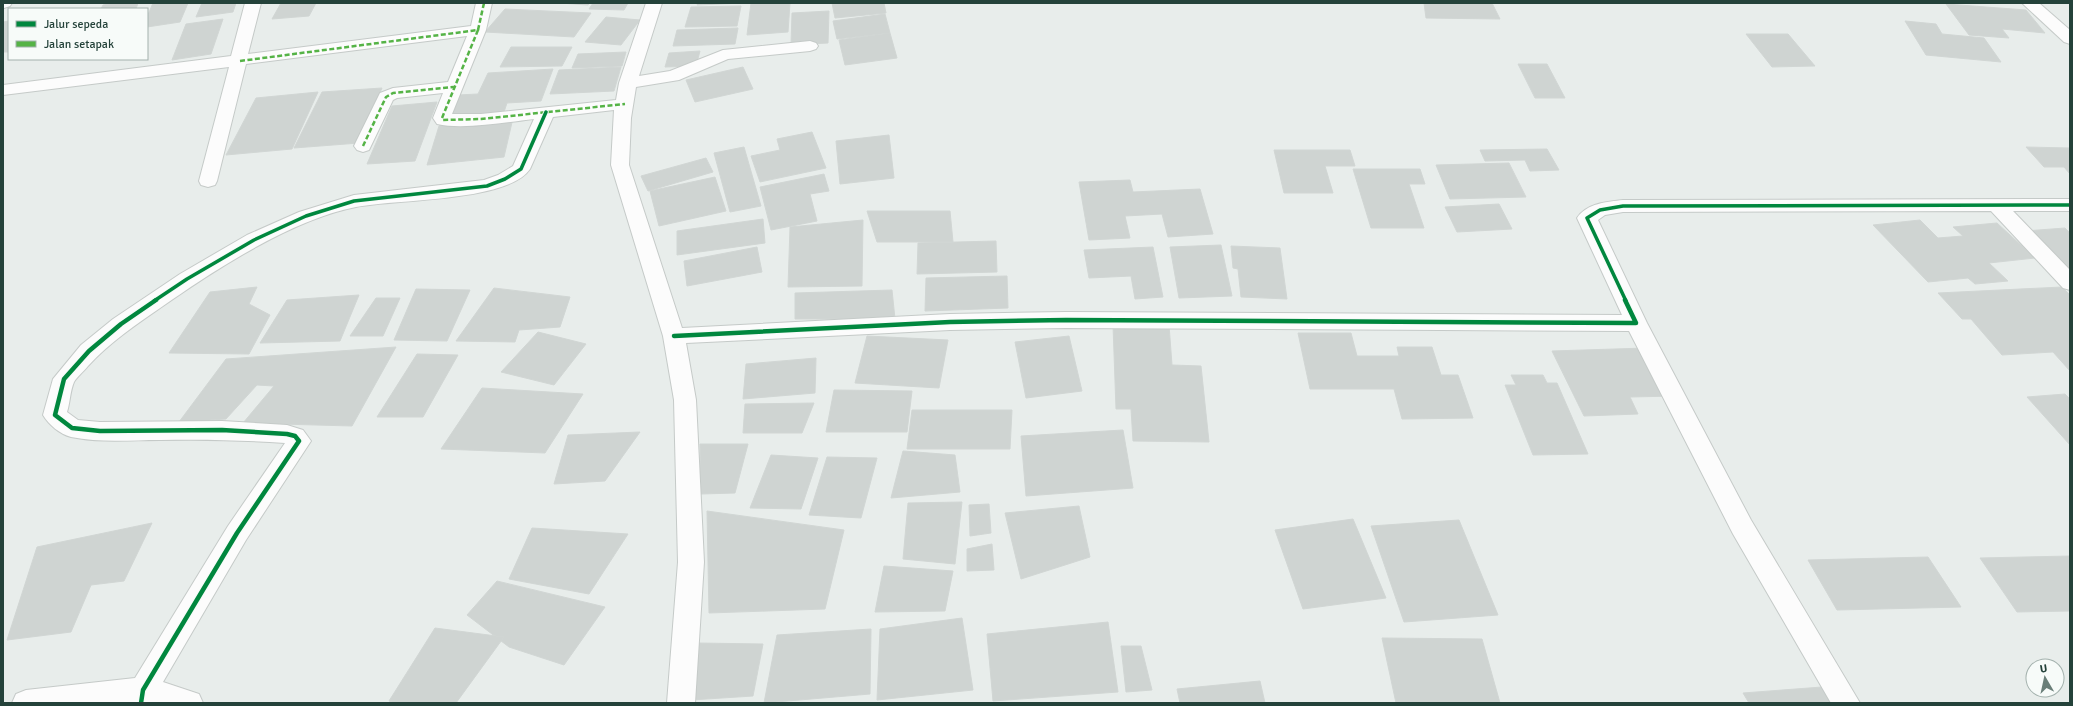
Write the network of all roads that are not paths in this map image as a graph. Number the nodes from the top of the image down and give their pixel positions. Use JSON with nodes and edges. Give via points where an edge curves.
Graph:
{"nodes":[{"id":1,"x":253,"y":3,"type":"edge"},
{"id":2,"x":484,"y":3,"type":"edge"},
{"id":3,"x":654,"y":3,"type":"edge"},
{"id":4,"x":2030,"y":3,"type":"edge"},
{"id":5,"x":478,"y":30,"type":"junction"},
{"id":6,"x":2070,"y":39,"type":"edge"},
{"id":7,"x":810,"y":46,"type":"dead end"},
{"id":8,"x":240,"y":61,"type":"junction"},
{"id":9,"x":628,"y":83,"type":"junction"},
{"id":10,"x":454,"y":87,"type":"junction"},
{"id":11,"x":3,"y":90,"type":"edge"},
{"id":12,"x":625,"y":104,"type":"junction"},
{"id":13,"x":546,"y":112,"type":"junction"},
{"id":14,"x":363,"y":146,"type":"dead end"},
{"id":15,"x":208,"y":181,"type":"dead end"},
{"id":16,"x":2070,"y":205,"type":"edge"},
{"id":17,"x":1997,"y":206,"type":"junction"},
{"id":18,"x":2070,"y":283,"type":"edge"},
{"id":19,"x":1636,"y":323,"type":"junction"},
{"id":20,"x":674,"y":336,"type":"junction"},
{"id":21,"x":142,"y":697,"type":"edge"},
{"id":22,"x":26,"y":703,"type":"edge"},
{"id":23,"x":189,"y":703,"type":"edge"},
{"id":24,"x":681,"y":703,"type":"edge"},
{"id":25,"x":1846,"y":703,"type":"edge"}],
"edges":[{"from":1,"to":8,"type":"street"},
{"from":2,"to":5,"type":"street"},
{"from":3,"to":9,"type":"street"},
{"from":4,"to":6,"type":"street"},
{"from":5,"to":8,"type":"street"},
{"from":5,"to":10,"type":"street"},
{"from":7,"to":9,"type":"street","via":[[723,55],[673,76]]},
{"from":8,"to":11,"type":"street"},
{"from":8,"to":15,"type":"street"},
{"from":9,"to":12,"type":"street"},
{"from":10,"to":13,"type":"street","via":[[443,120]]},
{"from":10,"to":14,"type":"street","via":[[393,93],[386,96]]},
{"from":12,"to":13,"type":"street"},
{"from":12,"to":20,"type":"street","via":[[620,165]]},
{"from":13,"to":21,"type":"street","via":[[521,169],[505,179],[487,186],[354,201],[306,216],[254,240],[121,324],[89,351],[64,379],[55,415],[72,428],[100,431],[222,430],[287,434],[295,436],[299,441],[237,533]]},
{"from":16,"to":17,"type":"street"},
{"from":17,"to":18,"type":"street"},
{"from":17,"to":19,"type":"street","via":[[1623,206],[1600,210],[1587,218]]},
{"from":19,"to":20,"type":"street","via":[[1050,320],[950,322]]},
{"from":19,"to":25,"type":"street","via":[[1742,527]]},
{"from":20,"to":24,"type":"street","via":[[685,400],[691,554]]},
{"from":21,"to":22,"type":"street"},
{"from":21,"to":23,"type":"street"}]}
